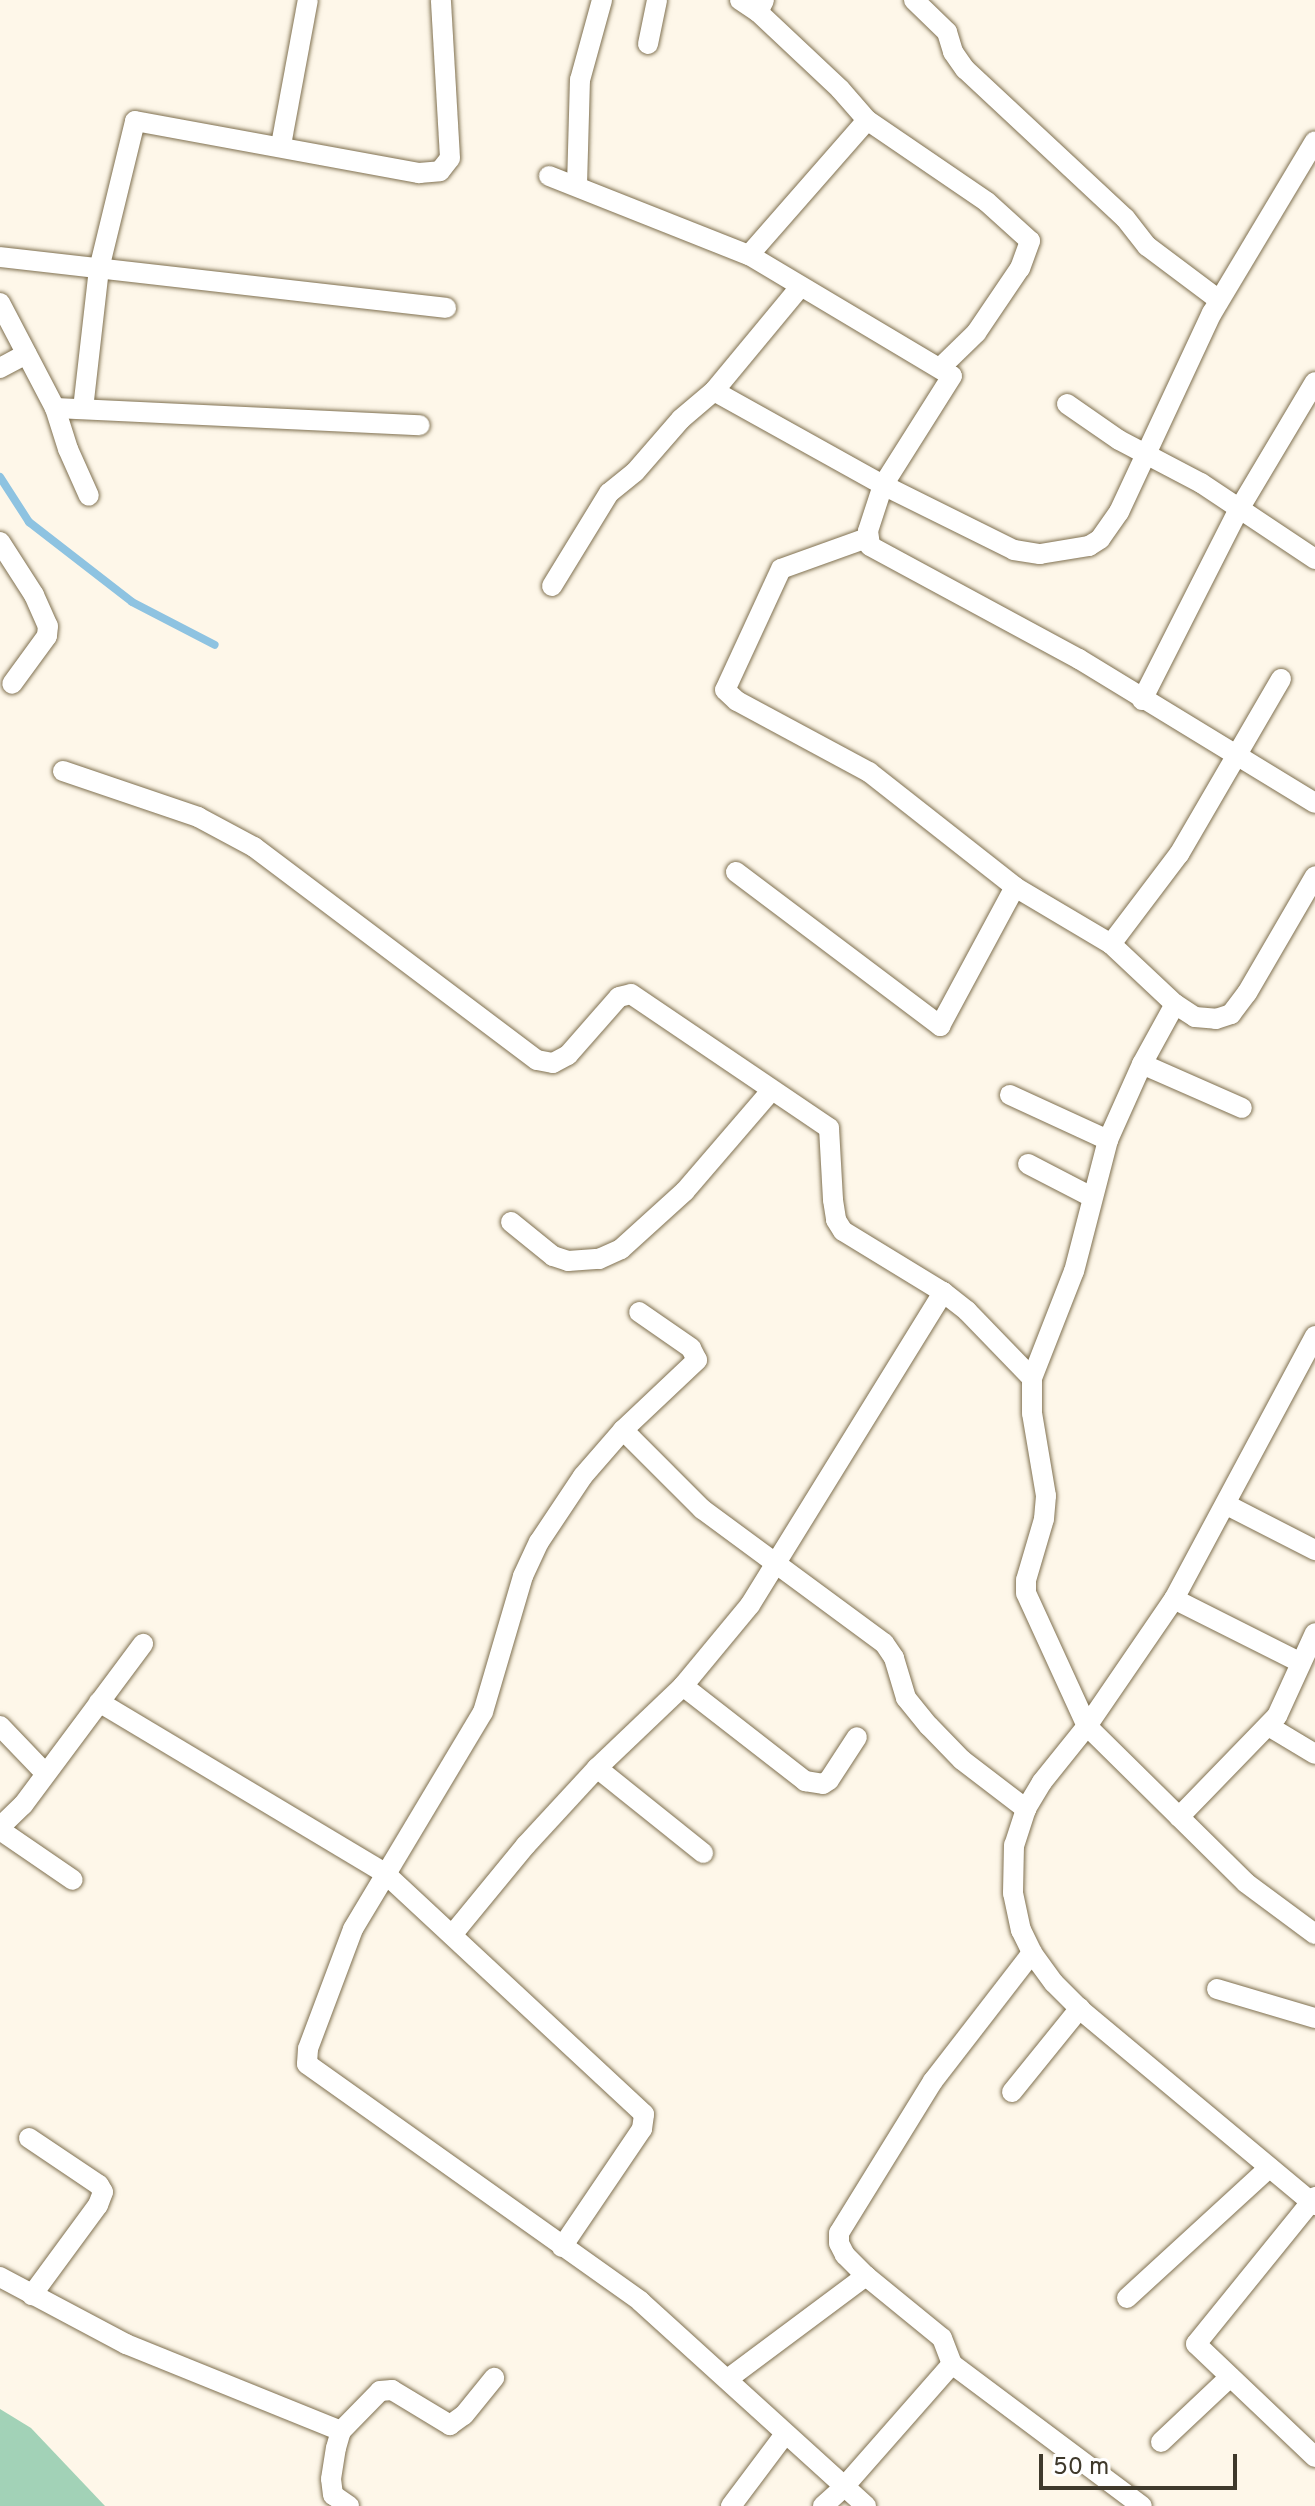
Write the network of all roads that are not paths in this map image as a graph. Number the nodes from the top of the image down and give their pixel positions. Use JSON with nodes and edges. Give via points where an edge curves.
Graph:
{"nodes":[{"id":1,"x":308,"y":0,"type":"edge"},
{"id":2,"x":441,"y":0,"type":"edge"},
{"id":3,"x":602,"y":0,"type":"edge"},
{"id":4,"x":657,"y":0,"type":"edge"},
{"id":5,"x":740,"y":0,"type":"edge"},
{"id":6,"x":914,"y":0,"type":"edge"},
{"id":7,"x":761,"y":6,"type":"edge"},
{"id":8,"x":648,"y":44,"type":"dead end"},
{"id":9,"x":867,"y":120,"type":"junction"},
{"id":10,"x":1315,"y":141,"type":"edge"},
{"id":11,"x":281,"y":145,"type":"junction"},
{"id":12,"x":549,"y":176,"type":"dead end"},
{"id":13,"x":577,"y":186,"type":"junction"},
{"id":14,"x":749,"y":255,"type":"junction"},
{"id":15,"x":0,"y":257,"type":"edge"},
{"id":16,"x":99,"y":269,"type":"junction"},
{"id":17,"x":800,"y":287,"type":"junction"},
{"id":18,"x":1219,"y":300,"type":"junction"},
{"id":19,"x":0,"y":303,"type":"edge"},
{"id":20,"x":446,"y":308,"type":"dead end"},
{"id":21,"x":11,"y":361,"type":"edge"},
{"id":22,"x":941,"y":367,"type":"junction"},
{"id":23,"x":1315,"y":382,"type":"edge"},
{"id":24,"x":714,"y":391,"type":"junction"},
{"id":25,"x":1067,"y":404,"type":"dead end"},
{"id":26,"x":55,"y":408,"type":"junction"},
{"id":27,"x":83,"y":409,"type":"junction"},
{"id":28,"x":420,"y":425,"type":"dead end"},
{"id":29,"x":1146,"y":454,"type":"junction"},
{"id":30,"x":883,"y":485,"type":"junction"},
{"id":31,"x":89,"y":496,"type":"dead end"},
{"id":32,"x":1238,"y":511,"type":"junction"},
{"id":33,"x":867,"y":538,"type":"junction"},
{"id":34,"x":0,"y":542,"type":"edge"},
{"id":35,"x":1315,"y":559,"type":"edge"},
{"id":36,"x":552,"y":586,"type":"dead end"},
{"id":37,"x":1281,"y":679,"type":"dead end"},
{"id":38,"x":12,"y":684,"type":"dead end"},
{"id":39,"x":1142,"y":700,"type":"junction"},
{"id":40,"x":1235,"y":758,"type":"junction"},
{"id":41,"x":63,"y":771,"type":"dead end"},
{"id":42,"x":1315,"y":803,"type":"edge"},
{"id":43,"x":736,"y":872,"type":"dead end"},
{"id":44,"x":1315,"y":876,"type":"edge"},
{"id":45,"x":1015,"y":887,"type":"junction"},
{"id":46,"x":1111,"y":944,"type":"junction"},
{"id":47,"x":1175,"y":1004,"type":"junction"},
{"id":48,"x":1142,"y":1064,"type":"junction"},
{"id":49,"x":771,"y":1091,"type":"junction"},
{"id":50,"x":1010,"y":1095,"type":"dead end"},
{"id":51,"x":1242,"y":1108,"type":"dead end"},
{"id":52,"x":1108,"y":1140,"type":"junction"},
{"id":53,"x":1028,"y":1164,"type":"dead end"},
{"id":54,"x":1092,"y":1197,"type":"junction"},
{"id":55,"x":511,"y":1222,"type":"dead end"},
{"id":56,"x":943,"y":1292,"type":"junction"},
{"id":57,"x":639,"y":1312,"type":"dead end"},
{"id":58,"x":1315,"y":1336,"type":"edge"},
{"id":59,"x":1032,"y":1378,"type":"junction"},
{"id":60,"x":623,"y":1430,"type":"junction"},
{"id":61,"x":1227,"y":1505,"type":"junction"},
{"id":62,"x":1315,"y":1550,"type":"edge"},
{"id":63,"x":779,"y":1564,"type":"junction"},
{"id":64,"x":1174,"y":1599,"type":"junction"},
{"id":65,"x":1315,"y":1633,"type":"edge"},
{"id":66,"x":143,"y":1644,"type":"dead end"},
{"id":67,"x":1299,"y":1662,"type":"junction"},
{"id":68,"x":683,"y":1686,"type":"junction"},
{"id":69,"x":99,"y":1702,"type":"junction"},
{"id":70,"x":0,"y":1726,"type":"edge"},
{"id":71,"x":1087,"y":1726,"type":"junction"},
{"id":72,"x":1270,"y":1727,"type":"junction"},
{"id":73,"x":857,"y":1737,"type":"dead end"},
{"id":74,"x":1315,"y":1754,"type":"edge"},
{"id":75,"x":597,"y":1768,"type":"junction"},
{"id":76,"x":46,"y":1774,"type":"junction"},
{"id":77,"x":1026,"y":1809,"type":"junction"},
{"id":78,"x":1179,"y":1817,"type":"junction"},
{"id":79,"x":0,"y":1828,"type":"edge"},
{"id":80,"x":703,"y":1853,"type":"dead end"},
{"id":81,"x":386,"y":1874,"type":"junction"},
{"id":82,"x":73,"y":1880,"type":"dead end"},
{"id":83,"x":1315,"y":1934,"type":"edge"},
{"id":84,"x":452,"y":1935,"type":"junction"},
{"id":85,"x":1032,"y":1953,"type":"junction"},
{"id":86,"x":1217,"y":1989,"type":"dead end"},
{"id":87,"x":1315,"y":1996,"type":"edge"},
{"id":88,"x":1080,"y":2008,"type":"junction"},
{"id":89,"x":1312,"y":2017,"type":"edge"},
{"id":90,"x":1012,"y":2092,"type":"dead end"},
{"id":91,"x":29,"y":2138,"type":"dead end"},
{"id":92,"x":1269,"y":2168,"type":"junction"},
{"id":93,"x":1314,"y":2202,"type":"edge"},
{"id":94,"x":562,"y":2247,"type":"junction"},
{"id":95,"x":866,"y":2276,"type":"junction"},
{"id":96,"x":0,"y":2277,"type":"edge"},
{"id":97,"x":32,"y":2295,"type":"junction"},
{"id":98,"x":1127,"y":2298,"type":"dead end"},
{"id":99,"x":952,"y":2364,"type":"junction"},
{"id":100,"x":1230,"y":2377,"type":"junction"},
{"id":101,"x":494,"y":2378,"type":"dead end"},
{"id":102,"x":729,"y":2378,"type":"junction"},
{"id":103,"x":341,"y":2431,"type":"junction"},
{"id":104,"x":785,"y":2434,"type":"junction"},
{"id":105,"x":1161,"y":2442,"type":"dead end"},
{"id":106,"x":1314,"y":2453,"type":"edge"},
{"id":107,"x":843,"y":2488,"type":"junction"},
{"id":108,"x":336,"y":2502,"type":"edge"},
{"id":109,"x":731,"y":2506,"type":"edge"},
{"id":110,"x":823,"y":2506,"type":"edge"},
{"id":111,"x":866,"y":2506,"type":"edge"},
{"id":112,"x":1142,"y":2506,"type":"edge"}],
"edges":[{"from":1,"to":11,"type":"street"},
{"from":2,"to":11,"type":"street","via":[[450,158],[440,171],[419,173]]},
{"from":3,"to":13,"type":"street","via":[[580,80]]},
{"from":4,"to":8,"type":"street"},
{"from":5,"to":7,"type":"street"},
{"from":6,"to":18,"type":"street","via":[[947,32],[965,69],[1125,218],[1147,246]]},
{"from":7,"to":9,"type":"street"},
{"from":9,"to":14,"type":"street"},
{"from":9,"to":22,"type":"street","via":[[987,202],[1030,241],[1020,268],[976,333]]},
{"from":10,"to":18,"type":"street"},
{"from":11,"to":16,"type":"street","via":[[135,121]]},
{"from":12,"to":13,"type":"street"},
{"from":13,"to":14,"type":"street"},
{"from":14,"to":17,"type":"street"},
{"from":15,"to":16,"type":"street"},
{"from":16,"to":20,"type":"street"},
{"from":16,"to":27,"type":"street"},
{"from":17,"to":22,"type":"street"},
{"from":17,"to":24,"type":"street"},
{"from":18,"to":29,"type":"street"},
{"from":19,"to":21,"type":"street"},
{"from":21,"to":26,"type":"street"},
{"from":22,"to":30,"type":"street","via":[[951,380]]},
{"from":23,"to":32,"type":"street"},
{"from":24,"to":30,"type":"street"},
{"from":24,"to":36,"type":"street","via":[[609,493]]},
{"from":25,"to":29,"type":"street"},
{"from":26,"to":27,"type":"street"},
{"from":26,"to":31,"type":"street"},
{"from":27,"to":28,"type":"street"},
{"from":29,"to":30,"type":"street","via":[[1100,539],[1063,553],[1014,550]]},
{"from":29,"to":32,"type":"street","via":[[1201,483]]},
{"from":30,"to":33,"type":"street"},
{"from":32,"to":35,"type":"street"},
{"from":32,"to":39,"type":"street"},
{"from":33,"to":39,"type":"street","via":[[875,551],[1079,659]]},
{"from":33,"to":45,"type":"street","via":[[781,569],[725,690],[869,772]]},
{"from":34,"to":38,"type":"street","via":[[48,626],[47,636]]},
{"from":37,"to":40,"type":"street"},
{"from":39,"to":40,"type":"street"},
{"from":40,"to":42,"type":"street"},
{"from":40,"to":46,"type":"street","via":[[1179,854]]},
{"from":41,"to":49,"type":"street","via":[[198,817],[254,847],[537,1060],[553,1063],[568,1055],[619,997],[631,994]]},
{"from":43,"to":45,"type":"street","via":[[940,1026]]},
{"from":44,"to":47,"type":"street","via":[[1265,967],[1231,1014],[1195,1017]]},
{"from":45,"to":46,"type":"street"},
{"from":46,"to":47,"type":"street"},
{"from":47,"to":48,"type":"street"},
{"from":48,"to":51,"type":"street"},
{"from":48,"to":52,"type":"street"},
{"from":49,"to":55,"type":"street","via":[[685,1191],[621,1249],[599,1259],[568,1261],[553,1256]]},
{"from":49,"to":56,"type":"street","via":[[829,1128],[836,1220],[843,1231]]},
{"from":50,"to":52,"type":"street"},
{"from":52,"to":54,"type":"street"},
{"from":53,"to":54,"type":"street"},
{"from":54,"to":59,"type":"street","via":[[1074,1271]]},
{"from":56,"to":59,"type":"street"},
{"from":56,"to":63,"type":"street"},
{"from":57,"to":60,"type":"street","via":[[698,1356]]},
{"from":58,"to":61,"type":"street"},
{"from":59,"to":71,"type":"street","via":[[1032,1413],[1046,1496],[1026,1593]]},
{"from":60,"to":63,"type":"street","via":[[702,1509]]},
{"from":60,"to":81,"type":"street","via":[[562,1504],[539,1542],[523,1576],[483,1712]]},
{"from":61,"to":62,"type":"street"},
{"from":61,"to":64,"type":"street"},
{"from":63,"to":68,"type":"street"},
{"from":63,"to":77,"type":"street","via":[[884,1643],[906,1698],[929,1726],[962,1760]]},
{"from":64,"to":67,"type":"street"},
{"from":64,"to":71,"type":"street"},
{"from":65,"to":67,"type":"street"},
{"from":66,"to":69,"type":"street"},
{"from":67,"to":72,"type":"street"},
{"from":68,"to":73,"type":"street","via":[[805,1781],[829,1780]]},
{"from":68,"to":75,"type":"street"},
{"from":69,"to":76,"type":"street"},
{"from":69,"to":81,"type":"street"},
{"from":70,"to":76,"type":"street"},
{"from":71,"to":77,"type":"street"},
{"from":71,"to":78,"type":"street"},
{"from":72,"to":74,"type":"street"},
{"from":72,"to":78,"type":"street"},
{"from":75,"to":80,"type":"street"},
{"from":75,"to":84,"type":"street"},
{"from":76,"to":79,"type":"street"},
{"from":77,"to":85,"type":"street","via":[[1014,1845],[1013,1893]]},
{"from":78,"to":83,"type":"street","via":[[1246,1883]]},
{"from":79,"to":82,"type":"street"},
{"from":81,"to":84,"type":"street"},
{"from":81,"to":94,"type":"street","via":[[348,1941],[307,2064]]},
{"from":84,"to":94,"type":"street","via":[[644,2114],[642,2129]]},
{"from":85,"to":88,"type":"street"},
{"from":85,"to":95,"type":"street","via":[[933,2081],[839,2233],[845,2255]]},
{"from":86,"to":89,"type":"street"},
{"from":87,"to":89,"type":"street"},
{"from":88,"to":90,"type":"street"},
{"from":88,"to":92,"type":"street"},
{"from":91,"to":97,"type":"street","via":[[103,2192]]},
{"from":92,"to":93,"type":"street"},
{"from":92,"to":98,"type":"street"},
{"from":93,"to":100,"type":"street","via":[[1197,2340],[1197,2348]]},
{"from":94,"to":102,"type":"street","via":[[640,2301]]},
{"from":95,"to":99,"type":"street","via":[[942,2338]]},
{"from":95,"to":102,"type":"street"},
{"from":96,"to":97,"type":"street"},
{"from":97,"to":103,"type":"street","via":[[141,2351]]},
{"from":99,"to":107,"type":"street"},
{"from":99,"to":112,"type":"street"},
{"from":100,"to":105,"type":"street"},
{"from":100,"to":106,"type":"street"},
{"from":101,"to":103,"type":"street","via":[[450,2425],[385,2389]]},
{"from":102,"to":104,"type":"street"},
{"from":103,"to":108,"type":"street","via":[[331,2479]]},
{"from":104,"to":107,"type":"street"},
{"from":104,"to":109,"type":"street"},
{"from":107,"to":110,"type":"street"},
{"from":107,"to":111,"type":"street"}]}
